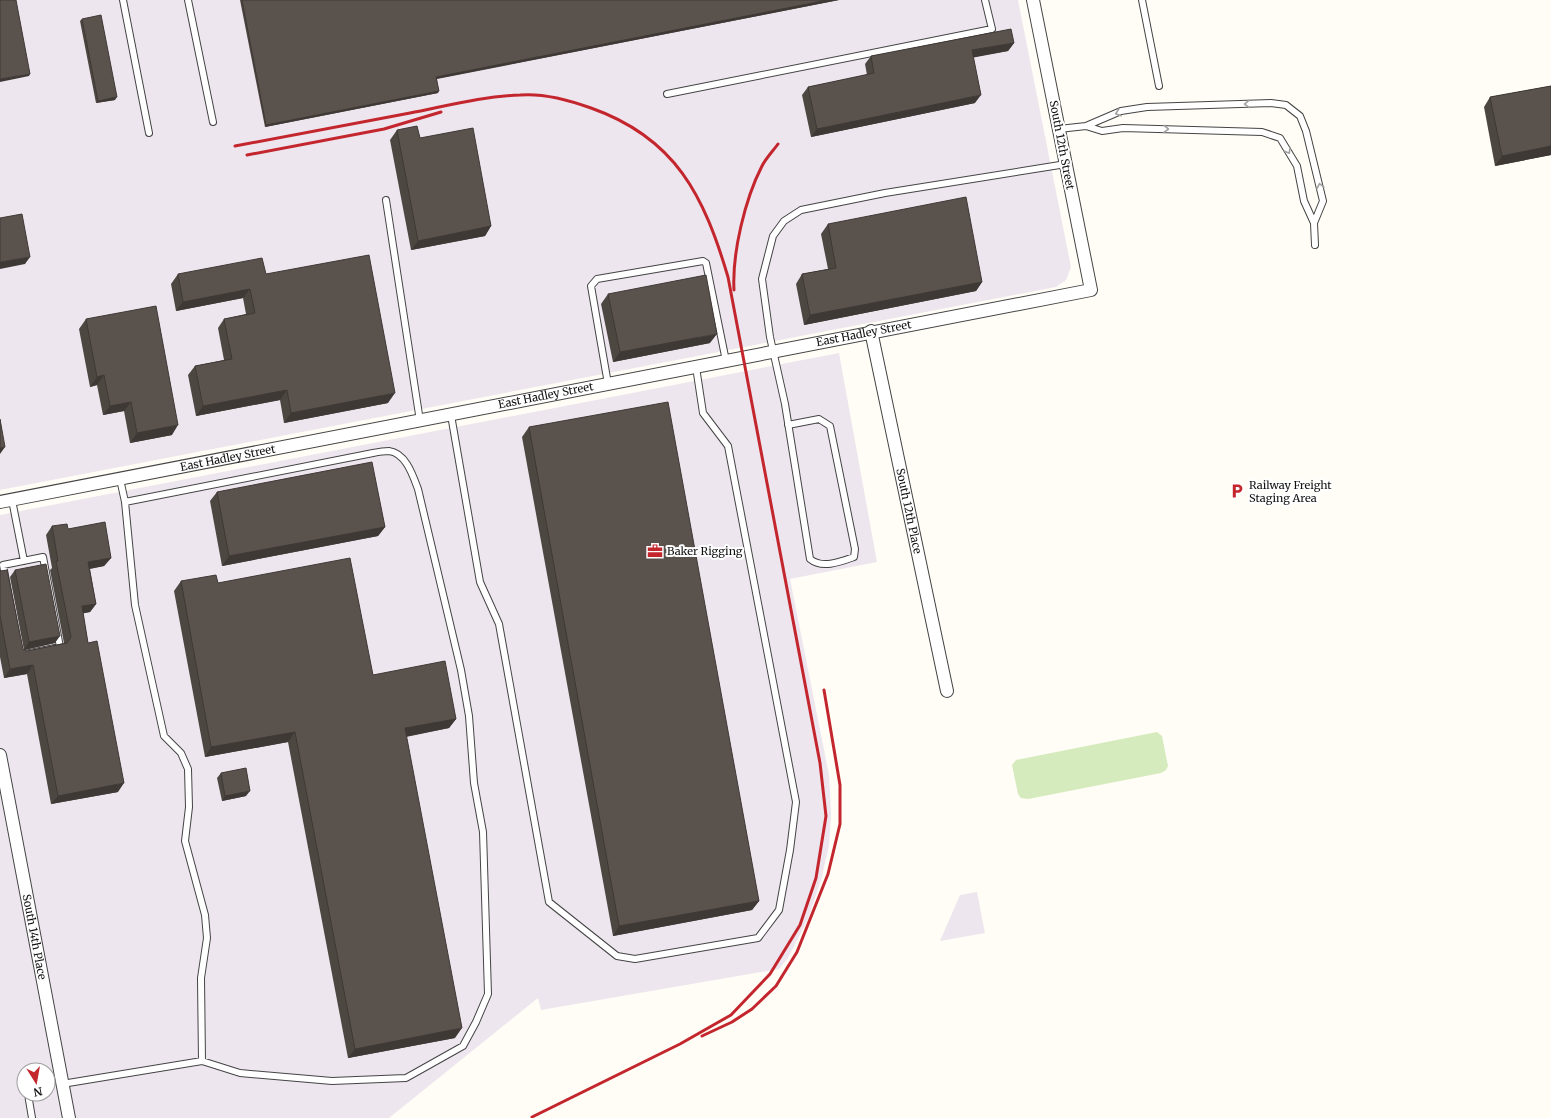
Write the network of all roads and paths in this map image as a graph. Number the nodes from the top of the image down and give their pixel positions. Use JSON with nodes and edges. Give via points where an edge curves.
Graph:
{"nodes":[{"id":1,"x":123,"y":0,"type":"edge"},
{"id":2,"x":188,"y":0,"type":"edge"},
{"id":3,"x":985,"y":0,"type":"edge"},
{"id":4,"x":1033,"y":0,"type":"edge"},
{"id":5,"x":1142,"y":0,"type":"edge"},
{"id":6,"x":1159,"y":86,"type":"dead end"},
{"id":7,"x":667,"y":94,"type":"dead end"},
{"id":8,"x":213,"y":122,"type":"dead end"},
{"id":9,"x":1086,"y":126,"type":"junction"},
{"id":10,"x":1059,"y":129,"type":"junction"},
{"id":11,"x":149,"y":133,"type":"dead end"},
{"id":12,"x":1066,"y":164,"type":"junction"},
{"id":13,"x":386,"y":200,"type":"dead end"},
{"id":14,"x":1314,"y":223,"type":"junction"},
{"id":15,"x":1314,"y":245,"type":"dead end"},
{"id":16,"x":1091,"y":290,"type":"joint"},
{"id":17,"x":871,"y":331,"type":"junction"},
{"id":18,"x":774,"y":352,"type":"junction"},
{"id":19,"x":726,"y":361,"type":"junction"},
{"id":20,"x":696,"y":367,"type":"junction"},
{"id":21,"x":608,"y":384,"type":"junction"},
{"id":22,"x":451,"y":415,"type":"junction"},
{"id":23,"x":420,"y":420,"type":"junction"},
{"id":24,"x":788,"y":425,"type":"junction"},
{"id":25,"x":120,"y":479,"type":"junction"},
{"id":26,"x":6,"y":501,"type":"edge"},
{"id":27,"x":125,"y":502,"type":"junction"},
{"id":28,"x":24,"y":561,"type":"junction"},
{"id":29,"x":947,"y":691,"type":"dead end"},
{"id":30,"x":0,"y":755,"type":"edge"},
{"id":31,"x":202,"y":1061,"type":"junction"},
{"id":32,"x":62,"y":1084,"type":"junction"},
{"id":33,"x":29,"y":1102,"type":"edge"},
{"id":34,"x":32,"y":1118,"type":"edge"},
{"id":35,"x":69,"y":1118,"type":"edge"}],
"edges":[{"from":1,"to":11,"type":"lane"},
{"from":2,"to":8,"type":"lane"},
{"from":3,"to":7,"type":"lane","via":[[992,29]]},
{"from":4,"to":10,"type":"street","name":"South 12th Street"},
{"from":5,"to":6,"type":"lane"},
{"from":9,"to":10,"type":"lane"},
{"from":9,"to":14,"type":"lane","one_way":true,"via":[[1102,131],[1123,128],[1262,132],[1280,138],[1297,166],[1304,201]]},
{"from":14,"to":9,"type":"lane","one_way":true,"via":[[1323,201],[1314,160],[1300,116],[1286,105],[1271,103],[1147,107],[1121,111]]},
{"from":10,"to":12,"type":"street","name":"South 12th Street"},
{"from":12,"to":16,"type":"street","name":"South 12th Street"},
{"from":12,"to":18,"type":"lane","via":[[885,193],[801,210],[784,221],[773,236],[762,279]]},
{"from":13,"to":23,"type":"lane"},
{"from":14,"to":15,"type":"lane"},
{"from":16,"to":17,"type":"street","name":"East Hadley Street"},
{"from":17,"to":18,"type":"street","name":"East Hadley Street"},
{"from":17,"to":29,"type":"street","name":"South 12th Place"},
{"from":18,"to":19,"type":"street","name":"East Hadley Street"},
{"from":18,"to":24,"type":"lane"},
{"from":19,"to":20,"type":"street","name":"East Hadley Street"},
{"from":19,"to":21,"type":"lane","via":[[706,263],[703,261],[597,279],[591,286]]},
{"from":20,"to":21,"type":"street","name":"East Hadley Street"},
{"from":20,"to":22,"type":"lane","via":[[702,413],[728,446],[796,802],[779,910],[758,938],[634,959],[617,956],[549,902],[499,624],[480,582]]},
{"from":21,"to":22,"type":"street","name":"East Hadley Street"},
{"from":22,"to":23,"type":"street","name":"East Hadley Street"},
{"from":23,"to":25,"type":"street","name":"East Hadley Street"},
{"from":24,"to":24,"type":"lane","via":[[810,559],[816,564],[837,564],[854,557],[855,549],[830,426],[819,419]]},
{"from":25,"to":26,"type":"street","name":"East Hadley Street"},
{"from":25,"to":27,"type":"lane"},
{"from":26,"to":28,"type":"lane"},
{"from":27,"to":31,"type":"lane","via":[[136,605],[164,736],[181,753],[188,769],[189,807],[185,841],[205,915],[208,938],[201,978]]},
{"from":27,"to":31,"type":"lane","via":[[373,453],[390,451],[398,454],[409,467],[418,489],[461,670],[469,716],[474,783],[483,832],[488,994],[463,1046],[406,1078],[332,1081],[240,1073]]},
{"from":28,"to":28,"type":"lane","via":[[3,565],[20,655],[60,647],[43,557]]},
{"from":30,"to":32,"type":"street","name":"South 14th Place"},
{"from":31,"to":32,"type":"lane"},
{"from":32,"to":35,"type":"street","name":"South 14th Place"},
{"from":33,"to":34,"type":"lane"}]}
